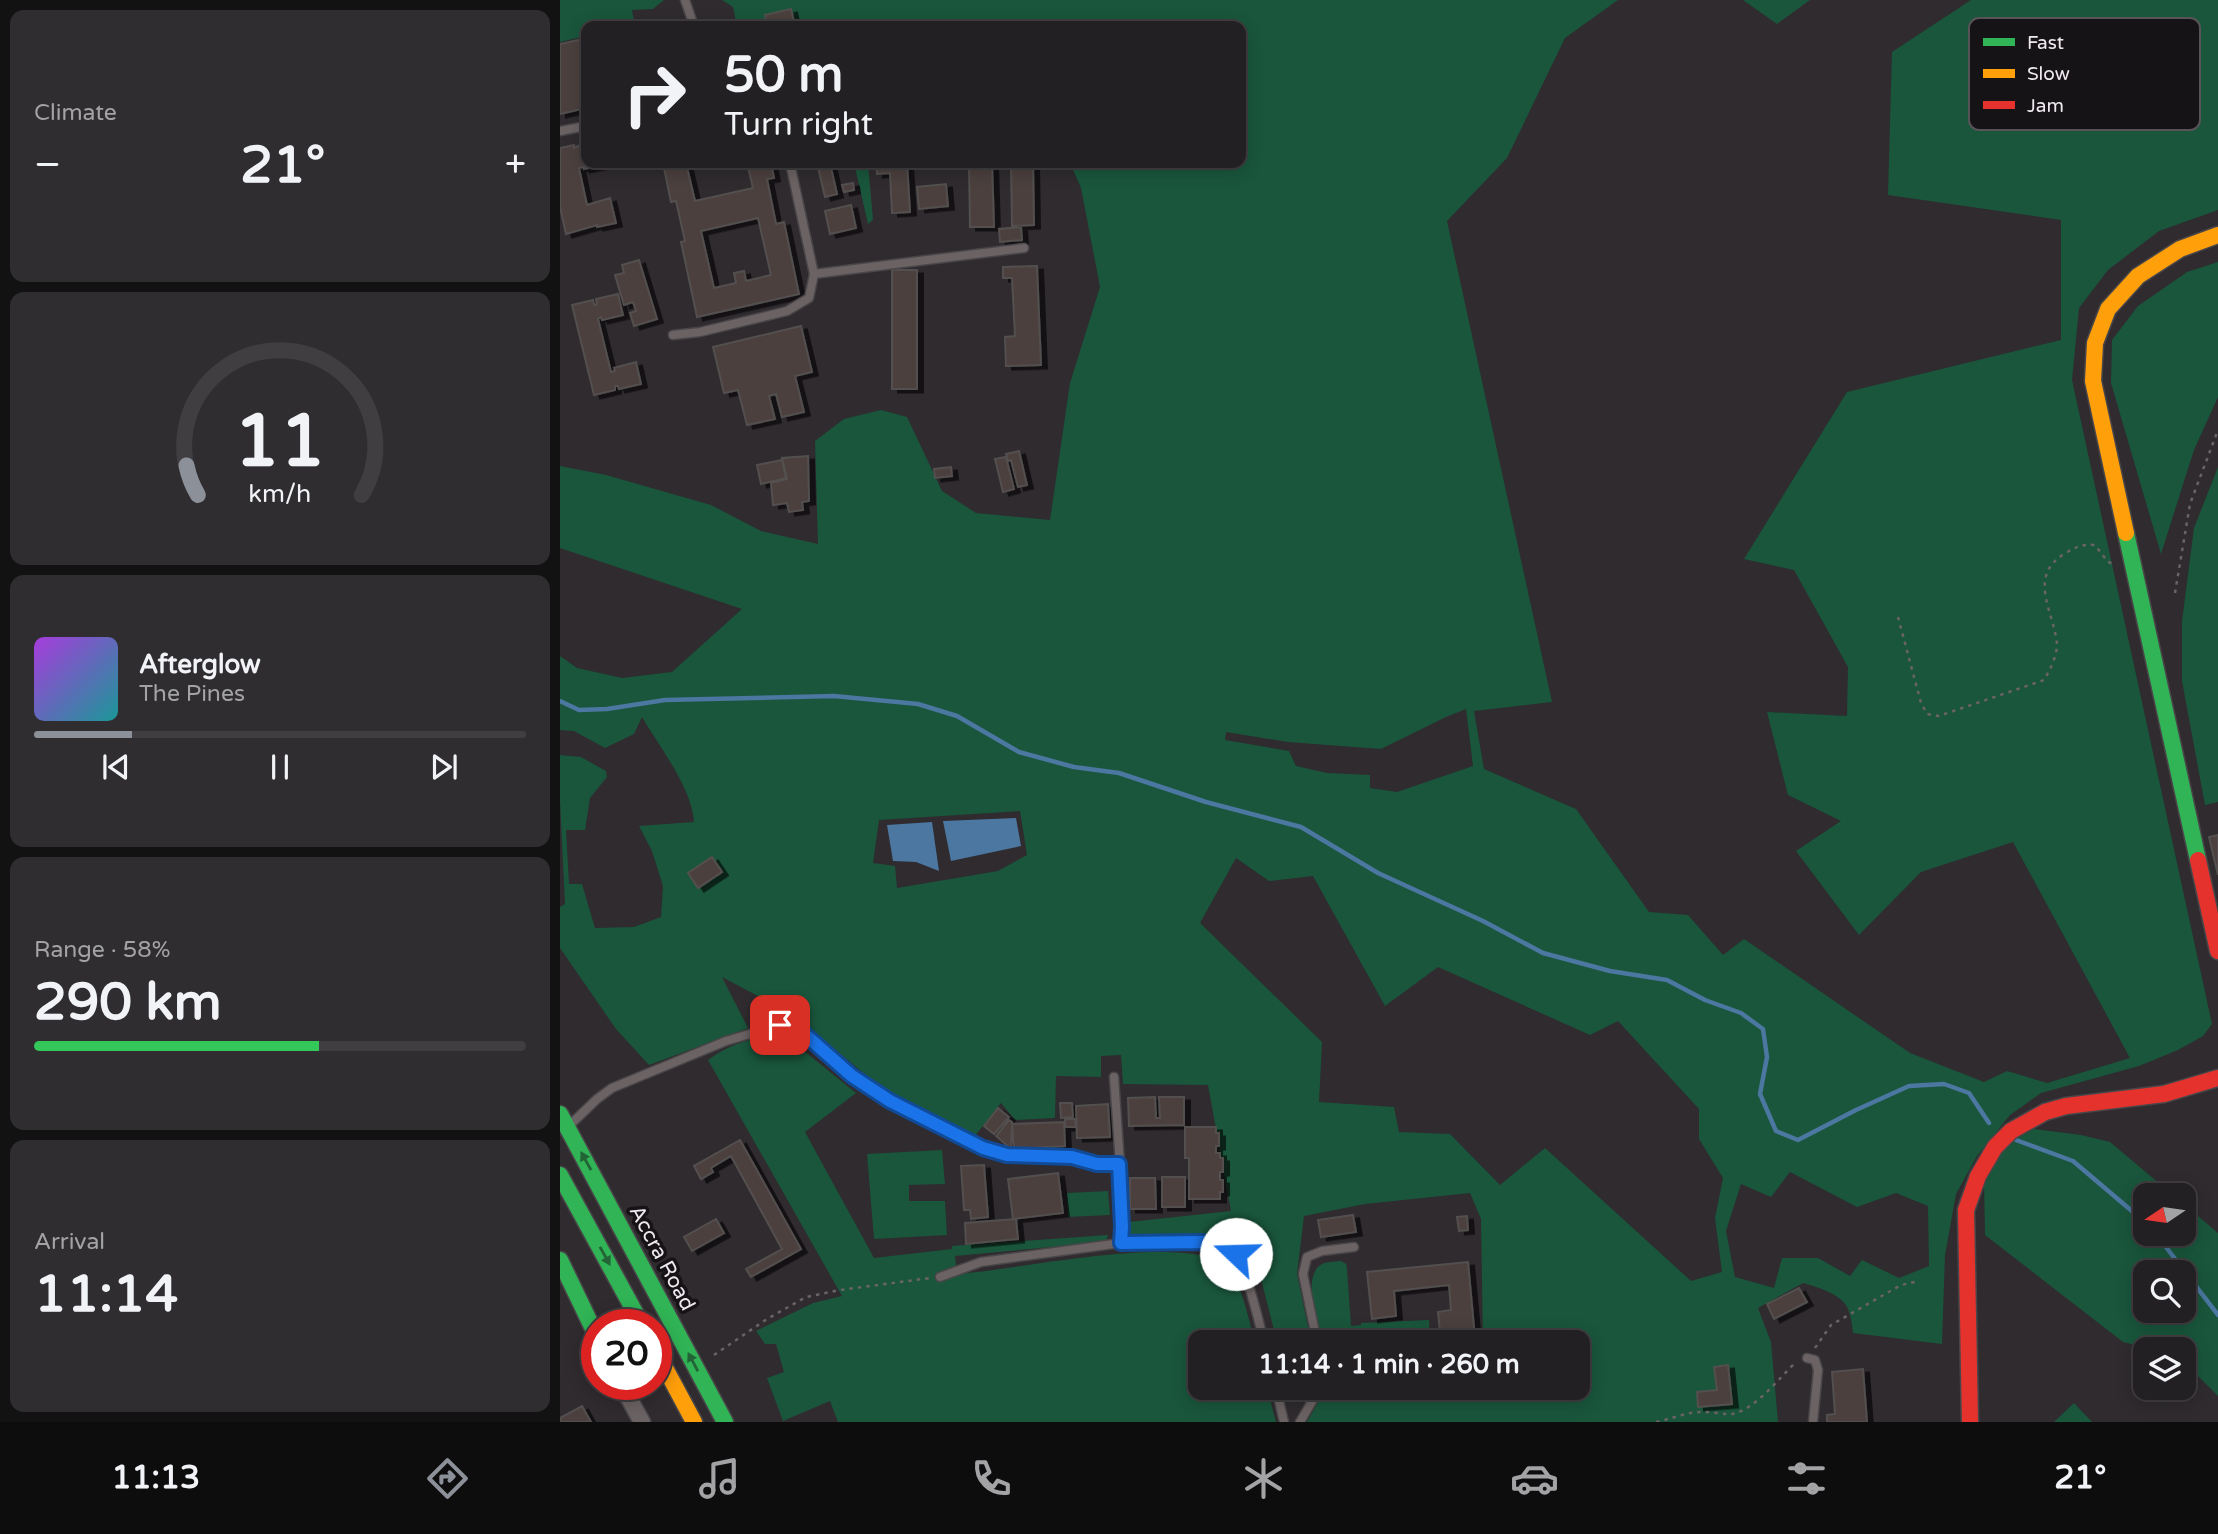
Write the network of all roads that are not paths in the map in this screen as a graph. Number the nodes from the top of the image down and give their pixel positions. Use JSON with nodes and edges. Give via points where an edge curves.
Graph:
{"nodes":[{"id":1,"x":685,"y":0,"type":"edge"},
{"id":2,"x":692,"y":21,"type":"edge"},
{"id":3,"x":581,"y":127,"type":"edge"},
{"id":4,"x":560,"y":131,"type":"edge"},
{"id":5,"x":791,"y":168,"type":"edge"},
{"id":6,"x":2218,"y":235,"type":"edge"},
{"id":7,"x":1024,"y":248,"type":"dead end"},
{"id":8,"x":814,"y":274,"type":"junction"},
{"id":9,"x":673,"y":335,"type":"dead end"},
{"id":10,"x":2218,"y":951,"type":"edge"},
{"id":11,"x":1114,"y":1077,"type":"dead end"},
{"id":12,"x":2218,"y":1078,"type":"edge"},
{"id":13,"x":563,"y":1120,"type":"edge"},
{"id":14,"x":1119,"y":1164,"type":"junction"},
{"id":15,"x":560,"y":1175,"type":"edge"},
{"id":16,"x":1121,"y":1243,"type":"junction"},
{"id":17,"x":1354,"y":1247,"type":"dead end"},
{"id":18,"x":560,"y":1261,"type":"edge"},
{"id":19,"x":940,"y":1277,"type":"road end"},
{"id":20,"x":583,"y":1309,"type":"edge"},
{"id":21,"x":633,"y":1309,"type":"edge"},
{"id":22,"x":1261,"y":1330,"type":"edge"},
{"id":23,"x":1315,"y":1330,"type":"edge"},
{"id":24,"x":1807,"y":1358,"type":"road end"},
{"id":25,"x":672,"y":1381,"type":"edge"},
{"id":26,"x":630,"y":1400,"type":"edge"},
{"id":27,"x":1279,"y":1400,"type":"edge"},
{"id":28,"x":1313,"y":1400,"type":"edge"},
{"id":29,"x":642,"y":1422,"type":"edge"},
{"id":30,"x":694,"y":1422,"type":"edge"},
{"id":31,"x":725,"y":1422,"type":"edge"},
{"id":32,"x":1284,"y":1422,"type":"edge"},
{"id":33,"x":1300,"y":1422,"type":"edge"},
{"id":34,"x":1813,"y":1422,"type":"edge"},
{"id":35,"x":1970,"y":1422,"type":"edge"}],
"edges":[{"from":1,"to":2,"type":"lane"},
{"from":3,"to":4,"type":"lane"},
{"from":5,"to":8,"type":"lane"},
{"from":6,"to":10,"type":"main road","via":[[2180,249],[2138,276],[2108,309],[2095,343],[2093,381]]},
{"from":7,"to":8,"type":"lane"},
{"from":8,"to":9,"type":"lane","via":[[809,298],[787,311]]},
{"from":11,"to":14,"type":"lane"},
{"from":12,"to":35,"type":"main road","via":[[2164,1094],[2045,1112],[2011,1131],[1994,1147],[1966,1210]]},
{"from":13,"to":14,"type":"lane","via":[[581,1116],[612,1088],[726,1041],[780,1025],[801,1031],[852,1076],[890,1101],[983,1148],[1007,1155]]},
{"from":31,"to":13,"type":"main road","name":"Accra Road","one_way":true},
{"from":14,"to":16,"type":"lane"},
{"from":15,"to":21,"type":"main road","one_way":true},
{"from":16,"to":19,"type":"lane","via":[[981,1262]]},
{"from":16,"to":22,"type":"lane","via":[[1202,1242],[1227,1247],[1244,1264]]},
{"from":17,"to":23,"type":"lane","via":[[1307,1257],[1303,1274]]},
{"from":18,"to":20,"type":"main road"},
{"from":24,"to":34,"type":"lane","via":[[1818,1366]]},
{"from":25,"to":30,"type":"main road"},
{"from":26,"to":29,"type":"street"},
{"from":27,"to":32,"type":"lane"},
{"from":28,"to":33,"type":"lane"}]}
